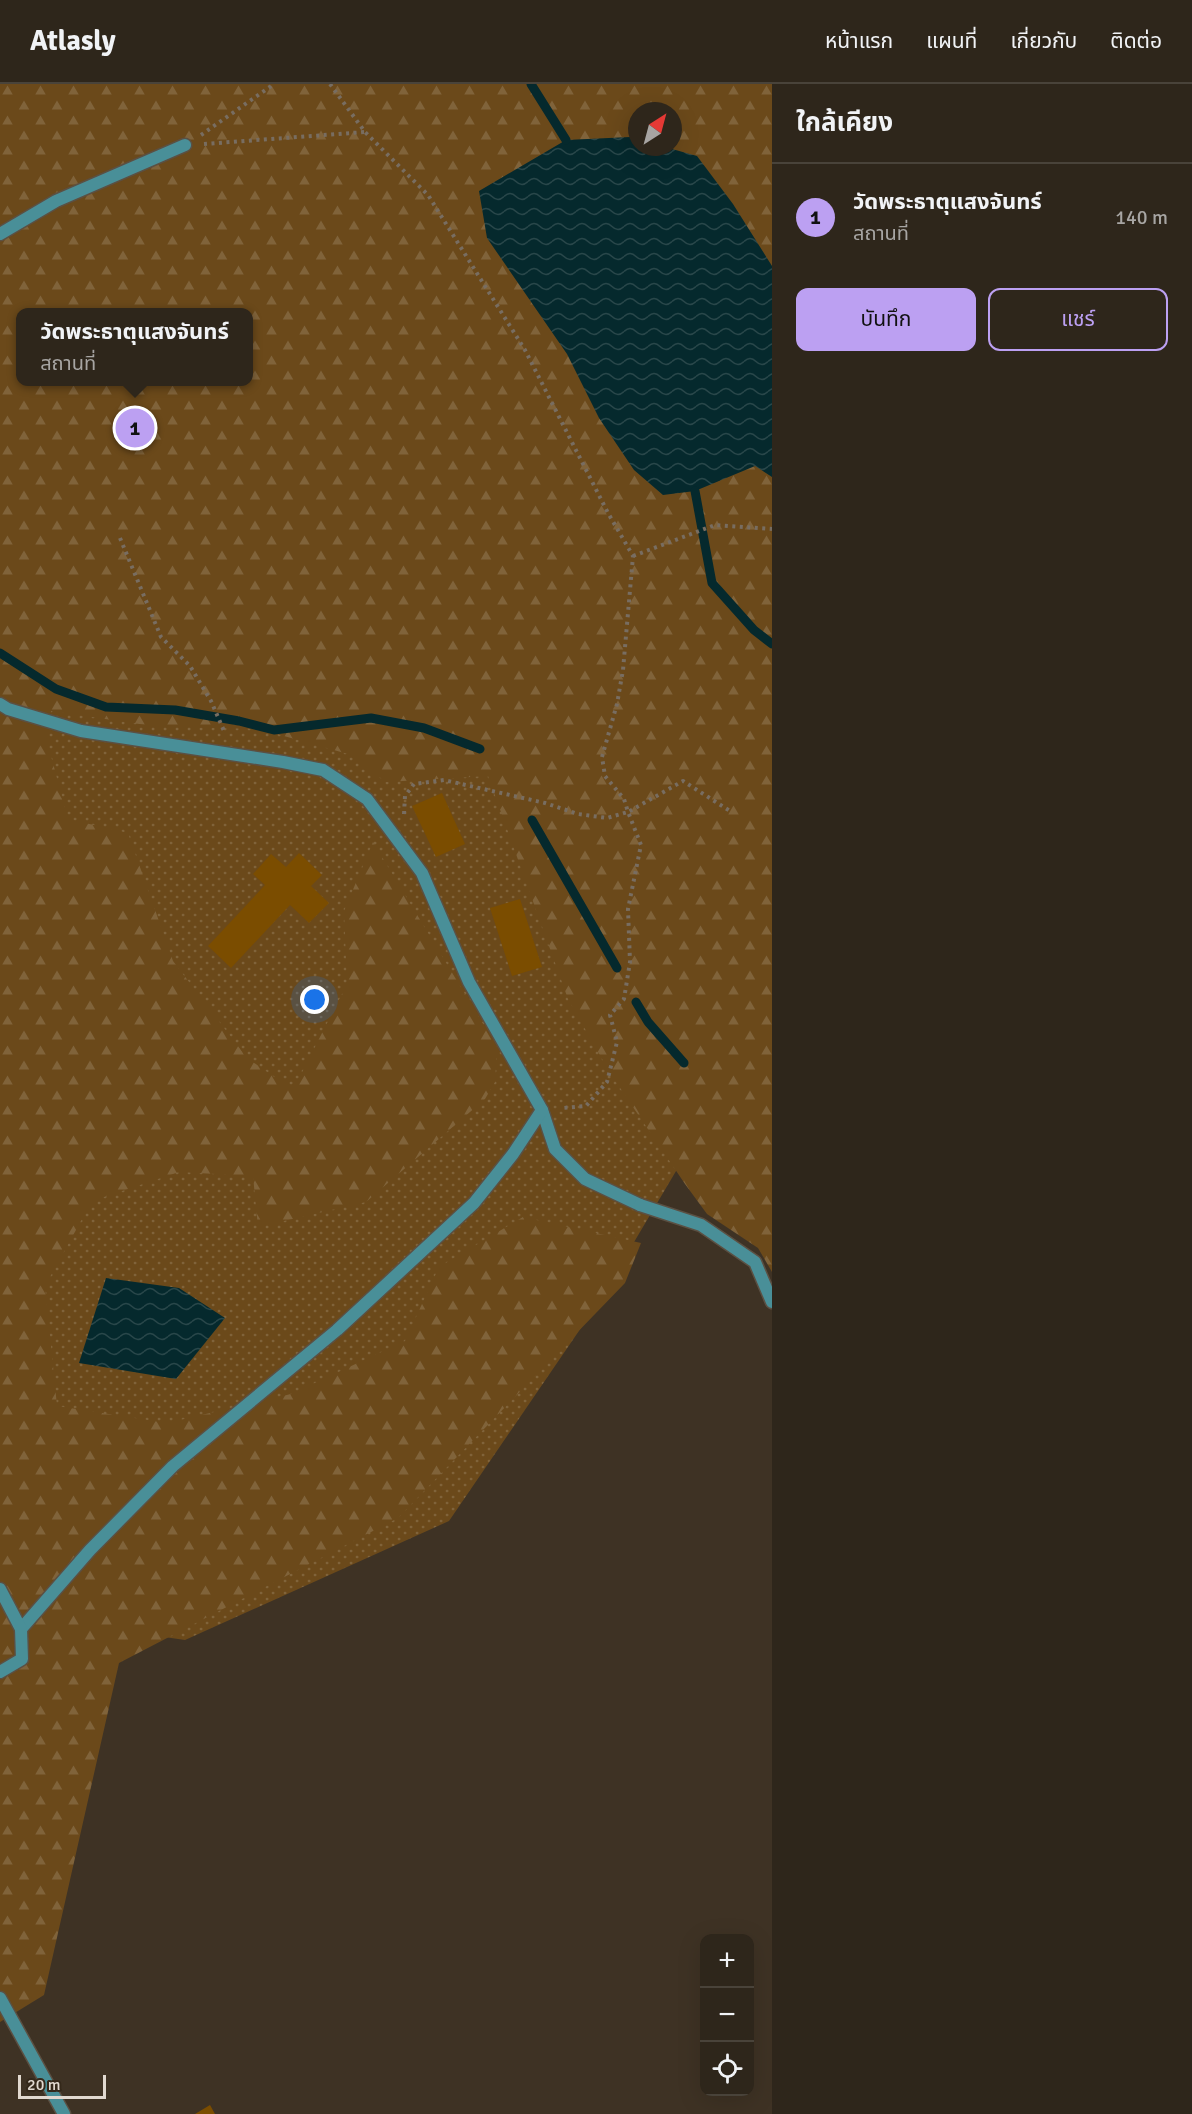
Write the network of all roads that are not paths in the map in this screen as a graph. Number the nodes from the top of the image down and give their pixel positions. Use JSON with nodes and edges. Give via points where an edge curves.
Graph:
{"nodes":[{"id":1,"x":185,"y":146,"type":"road end"},
{"id":2,"x":0,"y":234,"type":"edge"},
{"id":3,"x":0,"y":704,"type":"edge"},
{"id":4,"x":542,"y":1110,"type":"junction"},
{"id":5,"x":772,"y":1302,"type":"edge"},
{"id":6,"x":0,"y":1589,"type":"edge"},
{"id":7,"x":21,"y":1629,"type":"junction"},
{"id":8,"x":0,"y":1672,"type":"edge"},
{"id":9,"x":0,"y":1998,"type":"edge"},
{"id":10,"x":64,"y":2114,"type":"edge"}],
"edges":[{"from":1,"to":2,"type":"street","via":[[56,201]]},
{"from":3,"to":4,"type":"street","via":[[81,731],[324,770],[366,799],[422,873],[469,982]]},
{"from":4,"to":5,"type":"street","via":[[555,1149],[585,1179],[640,1205],[701,1225],[755,1262]]},
{"from":4,"to":7,"type":"street","via":[[474,1203],[337,1330],[173,1466],[90,1550]]},
{"from":6,"to":7,"type":"street"},
{"from":7,"to":8,"type":"street","via":[[22,1659]]},
{"from":9,"to":10,"type":"street"}]}
